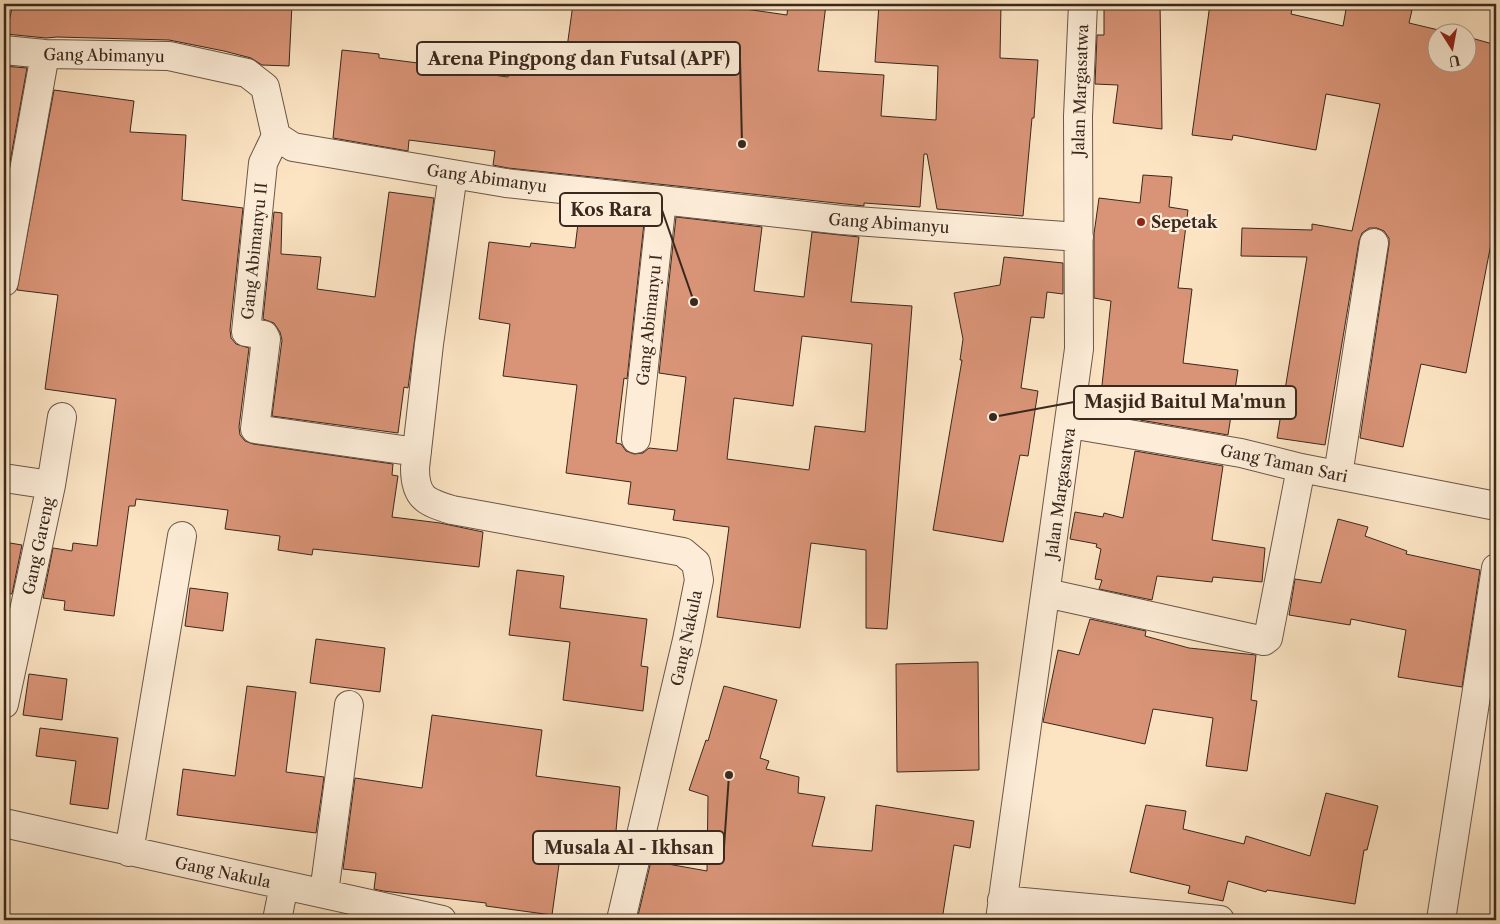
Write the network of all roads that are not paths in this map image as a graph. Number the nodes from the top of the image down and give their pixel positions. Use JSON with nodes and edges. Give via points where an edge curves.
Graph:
{"nodes":[{"id":1,"x":1083,"y":4,"type":"edge"},
{"id":2,"x":4,"y":50,"type":"edge"},
{"id":3,"x":45,"y":54,"type":"junction"},
{"id":4,"x":276,"y":136,"type":"junction"},
{"id":5,"x":453,"y":174,"type":"junction"},
{"id":6,"x":662,"y":200,"type":"junction"},
{"id":7,"x":1079,"y":237,"type":"junction"},
{"id":8,"x":1374,"y":243,"type":"dead end"},
{"id":9,"x":4,"y":272,"type":"edge"},
{"id":10,"x":62,"y":417,"type":"dead end"},
{"id":11,"x":1070,"y":424,"type":"junction"},
{"id":12,"x":636,"y":439,"type":"dead end"},
{"id":13,"x":416,"y":452,"type":"junction"},
{"id":14,"x":1301,"y":468,"type":"junction"},
{"id":15,"x":1338,"y":475,"type":"junction"},
{"id":16,"x":4,"y":478,"type":"edge"},
{"id":17,"x":51,"y":486,"type":"junction"},
{"id":18,"x":1496,"y":506,"type":"edge"},
{"id":19,"x":182,"y":536,"type":"dead end"},
{"id":20,"x":1496,"y":568,"type":"edge"},
{"id":21,"x":1046,"y":593,"type":"junction"},
{"id":22,"x":4,"y":704,"type":"edge"},
{"id":23,"x":349,"y":705,"type":"dead end"},
{"id":24,"x":4,"y":823,"type":"edge"},
{"id":25,"x":128,"y":852,"type":"junction"},
{"id":26,"x":284,"y":885,"type":"junction"},
{"id":27,"x":324,"y":893,"type":"junction"},
{"id":28,"x":1001,"y":910,"type":"edge"},
{"id":29,"x":277,"y":920,"type":"edge"},
{"id":30,"x":442,"y":920,"type":"edge"},
{"id":31,"x":621,"y":920,"type":"edge"},
{"id":32,"x":1220,"y":920,"type":"edge"},
{"id":33,"x":1441,"y":920,"type":"edge"}],
"edges":[{"from":1,"to":7,"type":"street","name":"Jalan Margasatwa","via":[[1078,116]]},
{"from":2,"to":3,"type":"street","name":"Gang Abimanyu"},
{"from":3,"to":4,"type":"street","name":"Gang Abimanyu","via":[[169,56],[247,73],[265,87]]},
{"from":3,"to":9,"type":"street"},
{"from":4,"to":5,"type":"street","name":"Gang Abimanyu","via":[[293,147]]},
{"from":4,"to":13,"type":"street","name":"Gang Abimanyu II","via":[[263,163],[246,332],[264,335],[266,339],[255,429]]},
{"from":5,"to":6,"type":"street","name":"Gang Abimanyu"},
{"from":5,"to":13,"type":"street","name":"Gang Nakula"},
{"from":6,"to":7,"type":"street","name":"Gang Abimanyu","via":[[842,220]]},
{"from":6,"to":12,"type":"street","name":"Gang Abimanyu I"},
{"from":7,"to":11,"type":"street","name":"Jalan Margasatwa","via":[[1079,349]]},
{"from":8,"to":15,"type":"street"},
{"from":10,"to":17,"type":"street","name":"Gang Gareng"},
{"from":11,"to":14,"type":"street","name":"Gang Taman Sari","via":[[1241,453]]},
{"from":11,"to":21,"type":"street","name":"Jalan Margasatwa"},
{"from":13,"to":31,"type":"street","name":"Gang Nakula","via":[[415,482],[421,497],[433,504],[684,552],[696,563],[698,580],[687,640]]},
{"from":14,"to":15,"type":"street","name":"Gang Taman Sari"},
{"from":14,"to":21,"type":"street","via":[[1268,638],[1264,641]]},
{"from":15,"to":18,"type":"street","name":"Gang Taman Sari"},
{"from":16,"to":17,"type":"street"},
{"from":17,"to":22,"type":"street","name":"Gang Gareng"},
{"from":19,"to":25,"type":"street"},
{"from":20,"to":33,"type":"street"},
{"from":21,"to":28,"type":"street","name":"Jalan Margasatwa"},
{"from":23,"to":27,"type":"street"},
{"from":24,"to":25,"type":"street","name":"Gang Nakula"},
{"from":25,"to":26,"type":"street","name":"Gang Nakula"},
{"from":26,"to":27,"type":"street","name":"Gang Nakula"},
{"from":26,"to":29,"type":"street"},
{"from":27,"to":30,"type":"street","name":"Gang Nakula"},
{"from":28,"to":32,"type":"street"}]}
